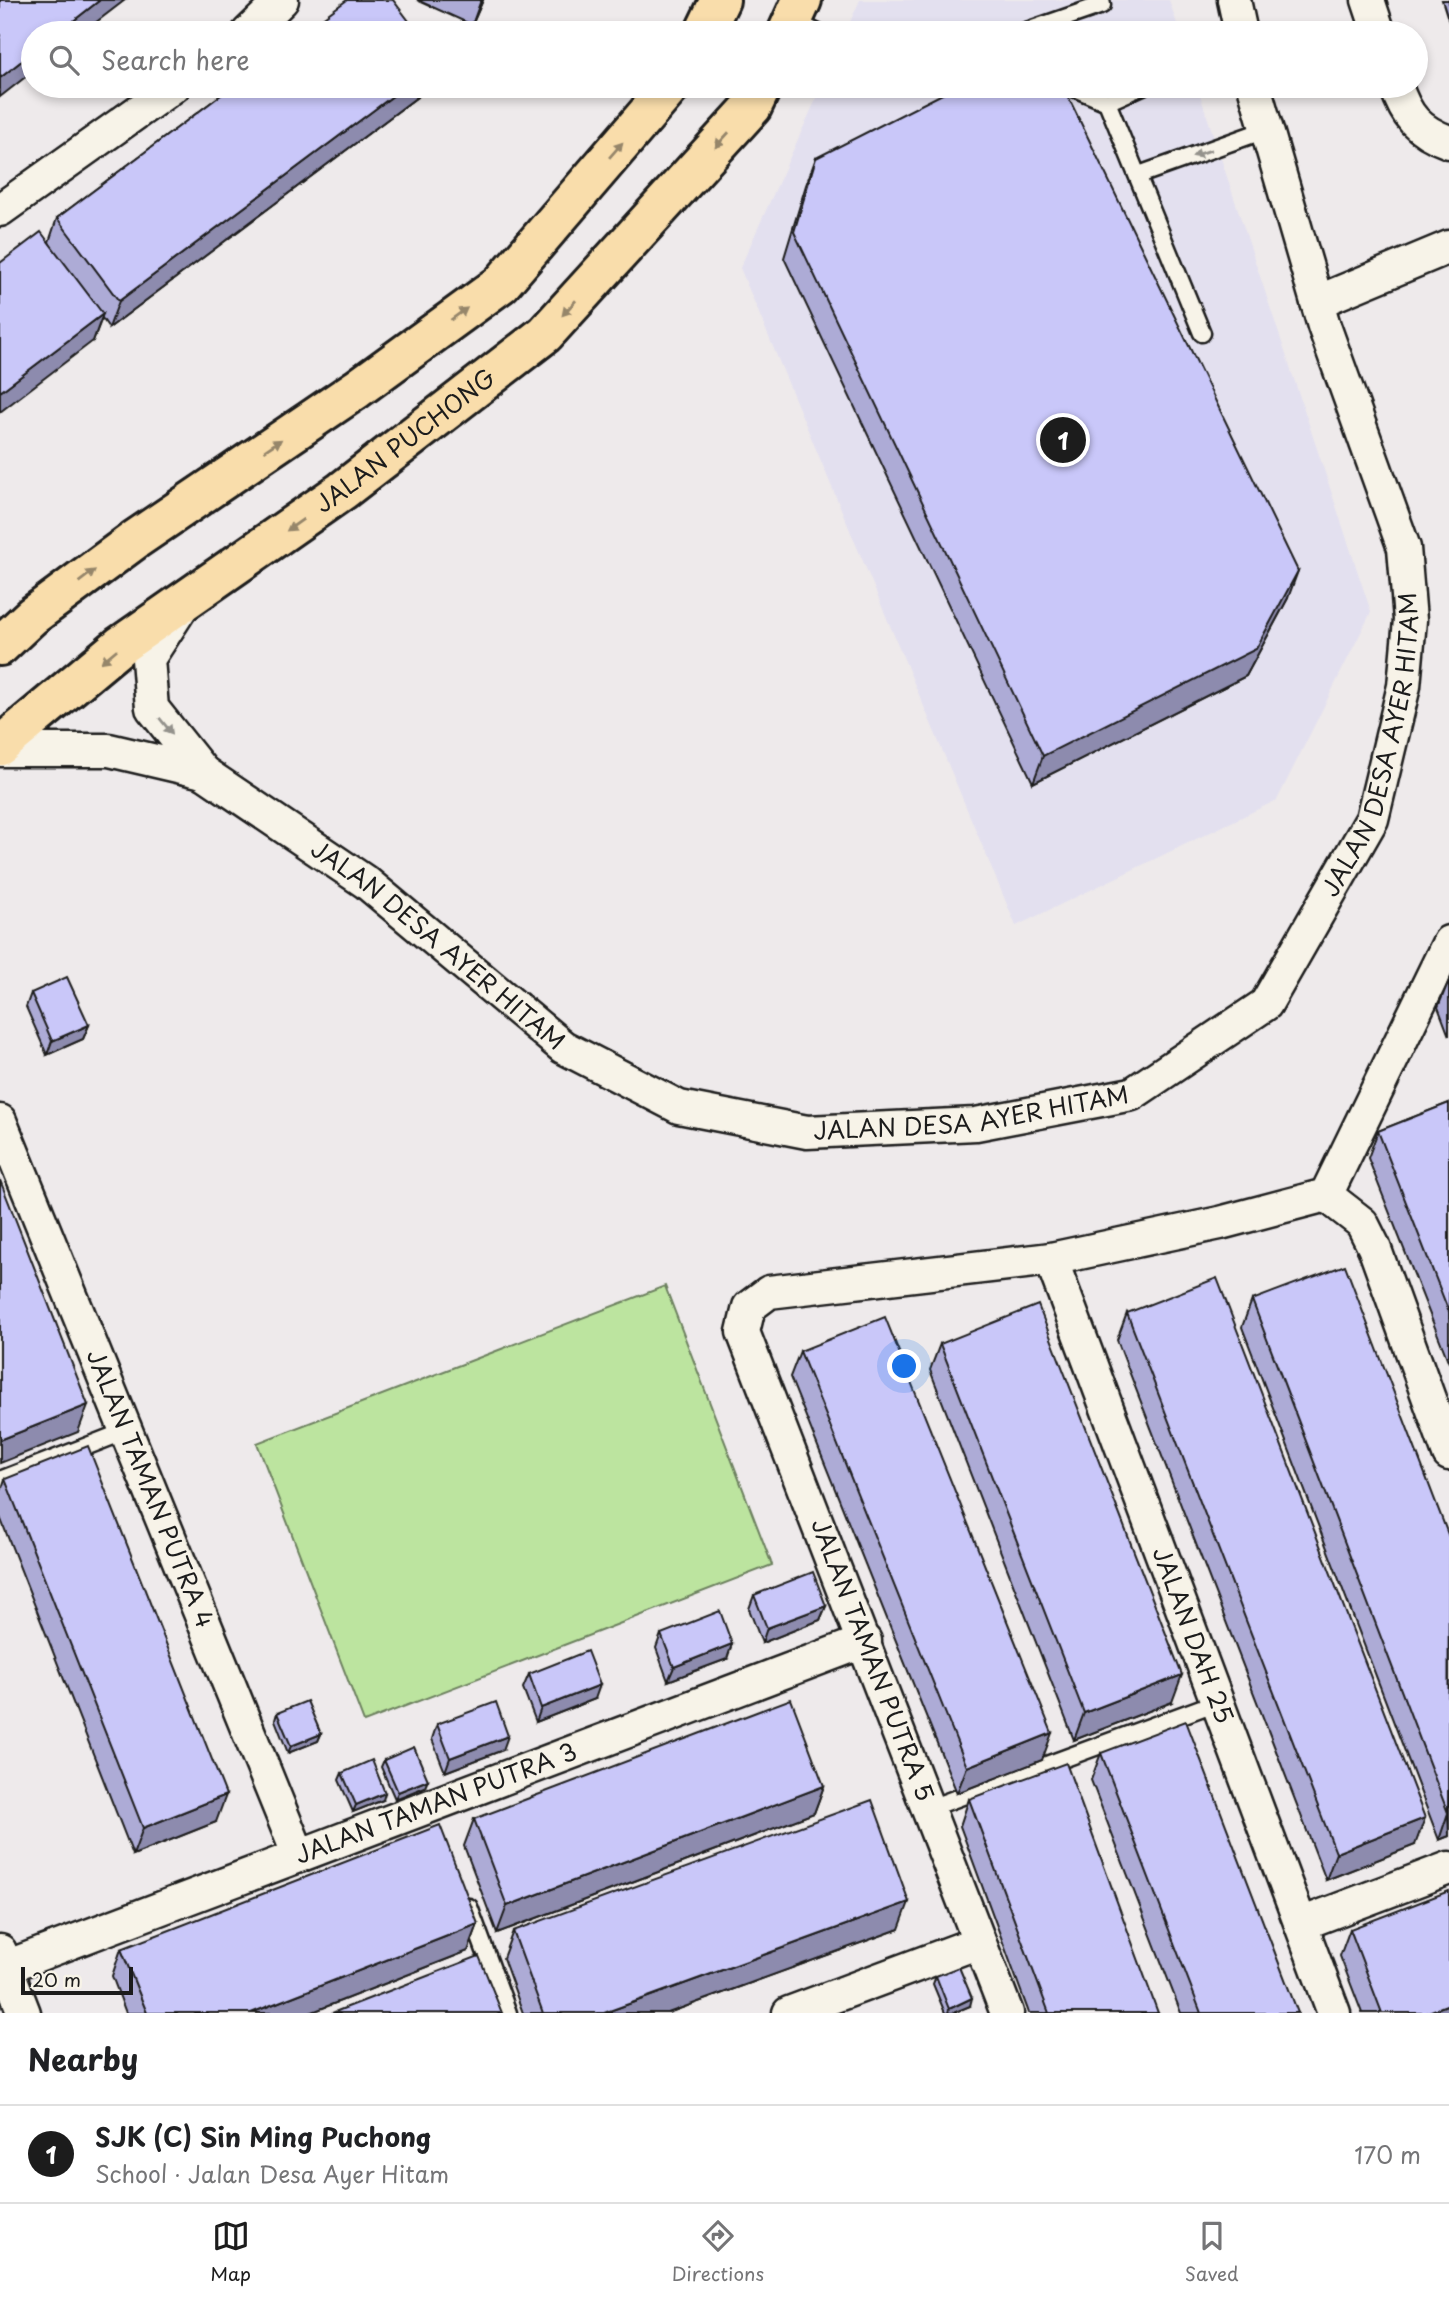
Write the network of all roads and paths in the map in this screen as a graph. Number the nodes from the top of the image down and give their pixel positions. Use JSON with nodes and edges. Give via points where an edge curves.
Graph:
{"nodes":[{"id":1,"x":282,"y":0,"type":"edge"},
{"id":2,"x":720,"y":0,"type":"edge"},
{"id":3,"x":1101,"y":0,"type":"edge"},
{"id":4,"x":1234,"y":0,"type":"edge"},
{"id":5,"x":1368,"y":0,"type":"edge"},
{"id":6,"x":260,"y":21,"type":"edge"},
{"id":7,"x":710,"y":21,"type":"edge"},
{"id":8,"x":1056,"y":21,"type":"edge"},
{"id":9,"x":1238,"y":21,"type":"edge"},
{"id":10,"x":1375,"y":21,"type":"edge"},
{"id":11,"x":157,"y":98,"type":"edge"},
{"id":12,"x":661,"y":98,"type":"edge"},
{"id":13,"x":756,"y":98,"type":"edge"},
{"id":14,"x":1098,"y":98,"type":"edge"},
{"id":15,"x":1116,"y":98,"type":"edge"},
{"id":16,"x":1257,"y":98,"type":"edge"},
{"id":17,"x":1400,"y":98,"type":"edge"},
{"id":18,"x":1107,"y":102,"type":"junction"},
{"id":19,"x":1265,"y":130,"type":"junction"},
{"id":20,"x":1449,"y":142,"type":"edge"},
{"id":21,"x":1139,"y":175,"type":"junction"},
{"id":22,"x":0,"y":210,"type":"edge"},
{"id":23,"x":1449,"y":247,"type":"edge"},
{"id":24,"x":1317,"y":302,"type":"junction"},
{"id":25,"x":1202,"y":333,"type":"dead end"},
{"id":26,"x":186,"y":601,"type":"junction"},
{"id":27,"x":0,"y":646,"type":"edge"},
{"id":28,"x":0,"y":748,"type":"edge"},
{"id":29,"x":203,"y":772,"type":"junction"},
{"id":30,"x":1449,"y":942,"type":"edge"},
{"id":31,"x":0,"y":1121,"type":"edge"},
{"id":32,"x":1326,"y":1195,"type":"junction"},
{"id":33,"x":1051,"y":1259,"type":"junction"},
{"id":34,"x":126,"y":1430,"type":"junction"},
{"id":35,"x":1449,"y":1454,"type":"edge"},
{"id":36,"x":0,"y":1480,"type":"edge"},
{"id":37,"x":865,"y":1640,"type":"junction"},
{"id":38,"x":1217,"y":1702,"type":"junction"},
{"id":39,"x":930,"y":1808,"type":"junction"},
{"id":40,"x":299,"y":1856,"type":"junction"},
{"id":41,"x":1449,"y":1868,"type":"edge"},
{"id":42,"x":465,"y":1896,"type":"edge"},
{"id":43,"x":1301,"y":1924,"type":"junction"},
{"id":44,"x":979,"y":1942,"type":"junction"},
{"id":45,"x":3,"y":1959,"type":"edge"},
{"id":46,"x":24,"y":2013,"type":"edge"},
{"id":47,"x":508,"y":2013,"type":"edge"},
{"id":48,"x":789,"y":2013,"type":"edge"},
{"id":49,"x":1007,"y":2013,"type":"edge"},
{"id":50,"x":1334,"y":2013,"type":"edge"}],
"edges":[{"from":1,"to":6,"type":"street"},
{"from":2,"to":7,"type":"main road"},
{"from":3,"to":8,"type":"lane","via":[[1102,5]]},
{"from":4,"to":9,"type":"street"},
{"from":5,"to":10,"type":"street"},
{"from":11,"to":22,"type":"street"},
{"from":27,"to":12,"type":"main road","one_way":true,"via":[[32,616],[136,539],[501,284]]},
{"from":13,"to":26,"type":"main road","name":"JALAN PUCHONG","one_way":true,"via":[[545,334],[342,491]]},
{"from":14,"to":18,"type":"lane"},
{"from":15,"to":18,"type":"lane"},
{"from":16,"to":19,"type":"street","name":"JALAN DESA AYER HITAM"},
{"from":17,"to":20,"type":"street","via":[[1427,134]]},
{"from":18,"to":21,"type":"lane"},
{"from":19,"to":21,"type":"lane","one_way":true},
{"from":19,"to":24,"type":"street","name":"JALAN DESA AYER HITAM"},
{"from":21,"to":25,"type":"lane"},
{"from":23,"to":24,"type":"street"},
{"from":24,"to":29,"type":"street","name":"JALAN DESA AYER HITAM","via":[[1405,548],[1410,620],[1404,686],[1372,819],[1266,1004],[1132,1094],[976,1124],[807,1132],[679,1107],[563,1047],[367,883]]},
{"from":26,"to":28,"type":"main road","name":"JALAN PUCHONG","one_way":true,"via":[[121,645]]},
{"from":26,"to":29,"type":"street","name":"JALAN DESA AYER HITAM","one_way":true,"via":[[148,659],[152,708]]},
{"from":28,"to":29,"type":"street","name":"JALAN DESA AYER HITAM","via":[[109,750]]},
{"from":30,"to":32,"type":"street"},
{"from":31,"to":34,"type":"street","name":"JALAN TAMAN PUTRA 4"},
{"from":32,"to":33,"type":"street"},
{"from":32,"to":35,"type":"street","via":[[1362,1223],[1374,1247]]},
{"from":33,"to":37,"type":"street","name":"JALAN TAMAN PUTRA 5","via":[[769,1292],[749,1307],[743,1332]]},
{"from":33,"to":38,"type":"street","name":"JALAN DAH 25"},
{"from":34,"to":36,"type":"lane"},
{"from":34,"to":40,"type":"street","name":"JALAN TAMAN PUTRA 4"},
{"from":37,"to":39,"type":"street","name":"JALAN TAMAN PUTRA 5"},
{"from":37,"to":40,"type":"street","name":"JALAN TAMAN PUTRA 3","via":[[434,1811]]},
{"from":38,"to":39,"type":"lane"},
{"from":38,"to":43,"type":"street","name":"JALAN DAH 25"},
{"from":39,"to":44,"type":"street","name":"JALAN TAMAN PUTRA 5"},
{"from":40,"to":45,"type":"street","name":"JALAN TAMAN PUTRA 3"},
{"from":41,"to":43,"type":"street"},
{"from":42,"to":47,"type":"lane"},
{"from":43,"to":50,"type":"street","name":"JALAN DAH 25"},
{"from":44,"to":48,"type":"street"},
{"from":44,"to":49,"type":"street","name":"JALAN TAMAN PUTRA 5"},
{"from":45,"to":46,"type":"street"}]}
